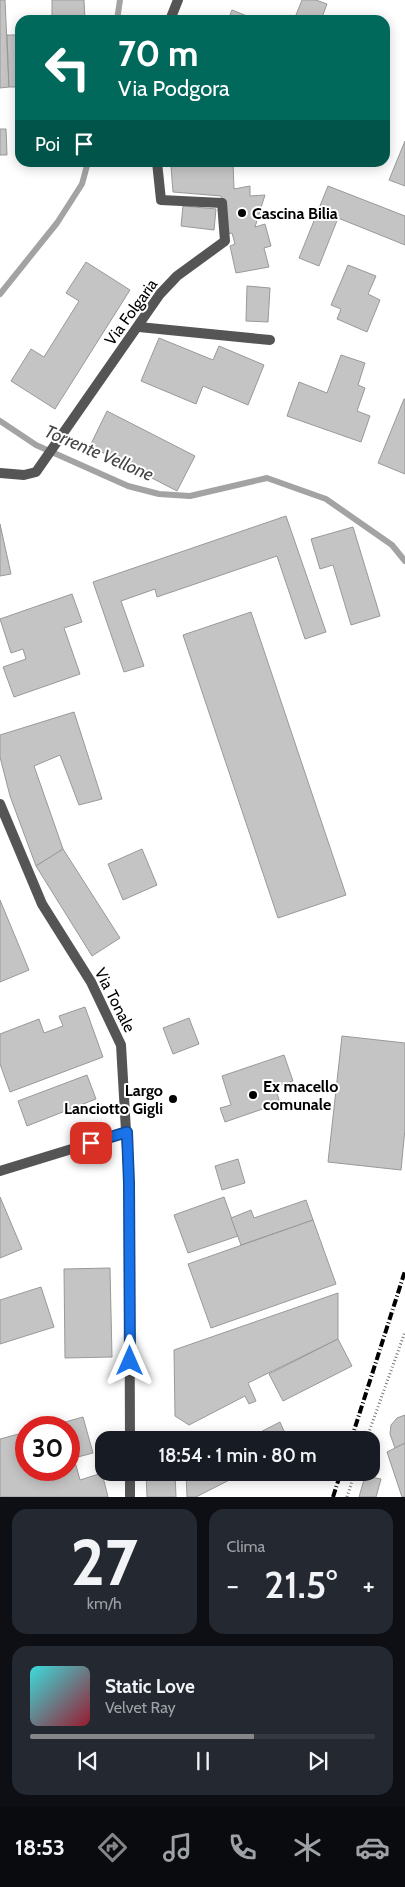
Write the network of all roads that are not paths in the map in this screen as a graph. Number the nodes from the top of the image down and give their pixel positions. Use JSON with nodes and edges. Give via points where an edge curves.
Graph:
{"nodes":[{"id":1,"x":178,"y":0,"type":"edge"},
{"id":2,"x":172,"y":15,"type":"edge"},
{"id":3,"x":158,"y":167,"type":"edge"},
{"id":4,"x":139,"y":327,"type":"junction"},
{"id":5,"x":270,"y":340,"type":"dead end"},
{"id":6,"x":0,"y":473,"type":"edge"},
{"id":7,"x":0,"y":804,"type":"edge"},
{"id":8,"x":127,"y":1132,"type":"junction"},
{"id":9,"x":0,"y":1171,"type":"edge"},
{"id":10,"x":130,"y":1431,"type":"edge"},
{"id":11,"x":130,"y":1481,"type":"edge"},
{"id":12,"x":130,"y":1497,"type":"edge"}],
"edges":[{"from":1,"to":2,"type":"street"},
{"from":3,"to":4,"type":"street","name":"Via Folgaria","via":[[161,200],[222,203],[225,241],[177,276],[160,294]]},
{"from":4,"to":5,"type":"street"},
{"from":4,"to":6,"type":"street","name":"Via Folgaria","via":[[36,472],[24,475]]},
{"from":7,"to":8,"type":"street","name":"Via Tonale","via":[[42,904],[91,982],[121,1045]]},
{"from":8,"to":9,"type":"street"},
{"from":8,"to":10,"type":"street","name":"Via Tonale"},
{"from":11,"to":12,"type":"street"}]}
